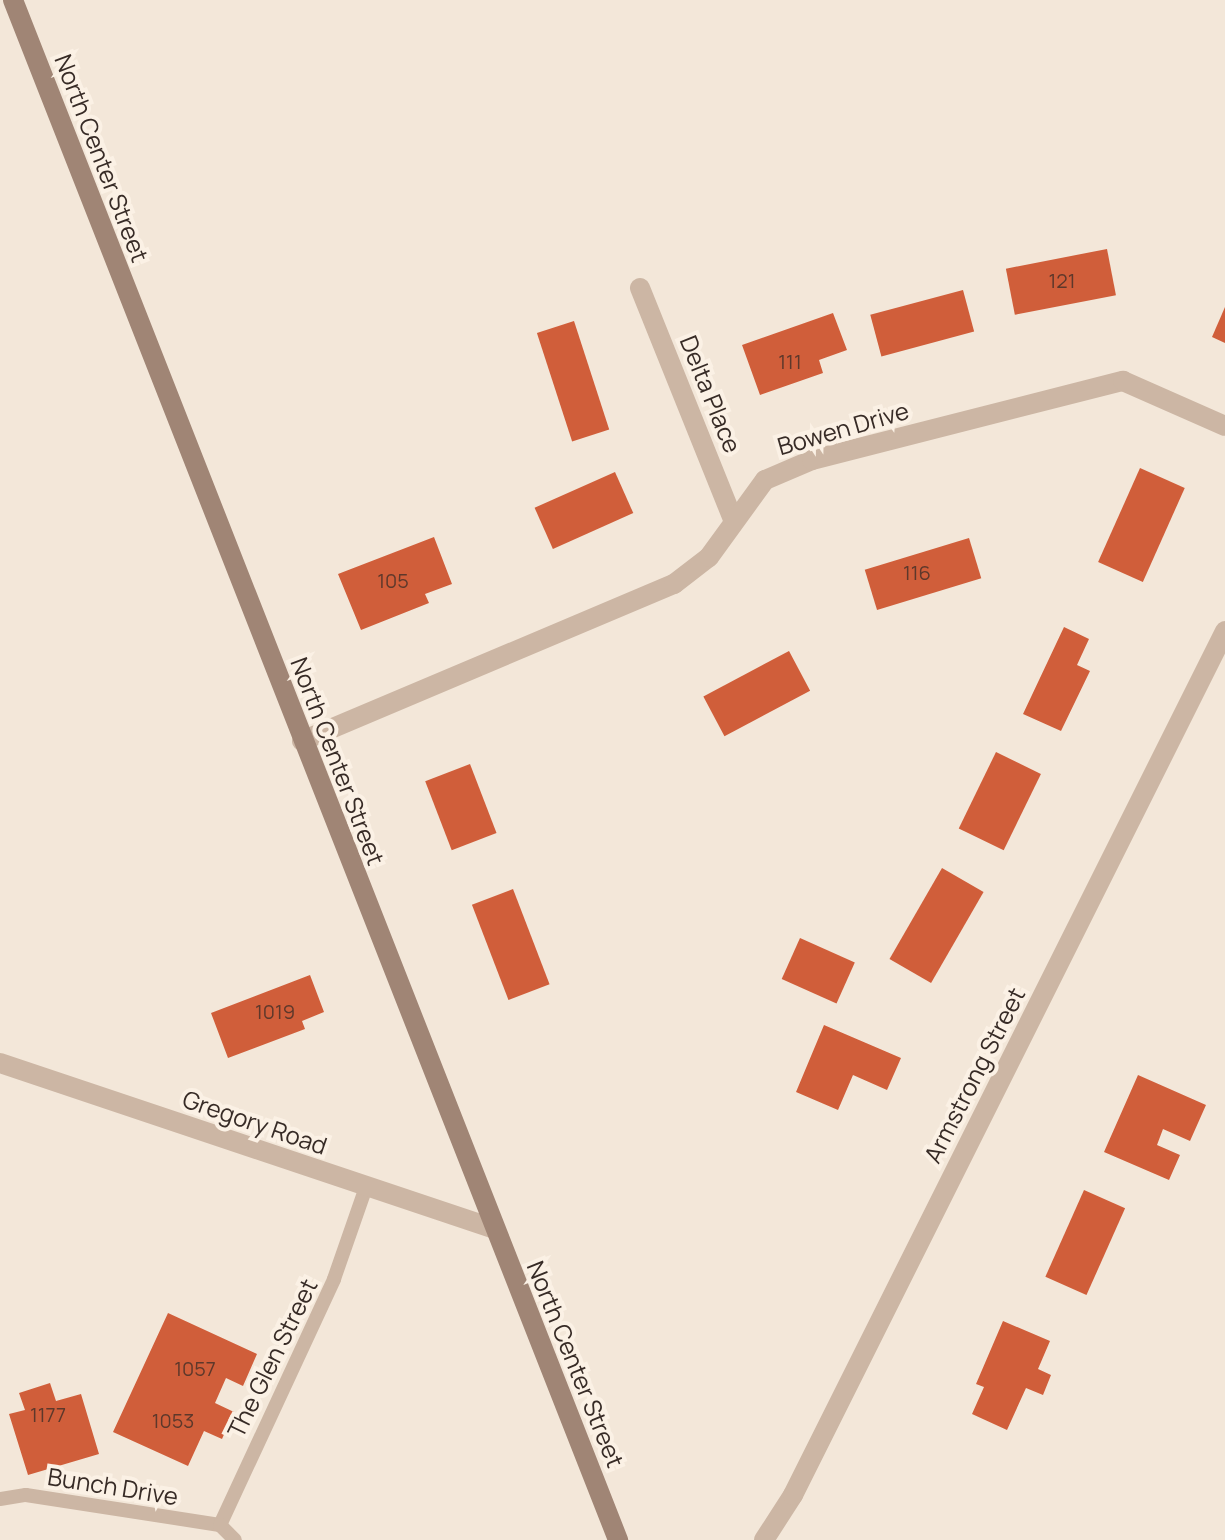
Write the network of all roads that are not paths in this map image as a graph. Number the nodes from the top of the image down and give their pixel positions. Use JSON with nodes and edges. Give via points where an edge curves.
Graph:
{"nodes":[{"id":1,"x":13,"y":0,"type":"edge"},
{"id":2,"x":640,"y":288,"type":"dead end"},
{"id":3,"x":1225,"y":426,"type":"edge"},
{"id":4,"x":733,"y":519,"type":"junction"},
{"id":5,"x":1225,"y":631,"type":"edge"},
{"id":6,"x":302,"y":741,"type":"junction"},
{"id":7,"x":0,"y":1063,"type":"edge"},
{"id":8,"x":366,"y":1187,"type":"junction"},
{"id":9,"x":495,"y":1229,"type":"junction"},
{"id":10,"x":0,"y":1499,"type":"edge"},
{"id":11,"x":220,"y":1525,"type":"junction"},
{"id":12,"x":765,"y":1539,"type":"edge"},
{"id":13,"x":235,"y":1540,"type":"edge"},
{"id":14,"x":618,"y":1540,"type":"edge"}],
"edges":[{"from":1,"to":6,"type":"main road","name":"North Center Street"},
{"from":2,"to":4,"type":"street","name":"Delta Place"},
{"from":3,"to":4,"type":"street","name":"Bowen Drive","via":[[1123,381],[812,460],[765,480]]},
{"from":4,"to":6,"type":"street","name":"Bowen Drive","via":[[709,557],[674,584]]},
{"from":5,"to":12,"type":"street","name":"Armstrong Street","via":[[800,1481]]},
{"from":6,"to":9,"type":"main road","name":"North Center Street"},
{"from":7,"to":8,"type":"street","name":"Gregory Road"},
{"from":8,"to":9,"type":"street","name":"Gregory Road"},
{"from":8,"to":11,"type":"lane","name":"The Glen Street","via":[[334,1279]]},
{"from":9,"to":14,"type":"main road","name":"North Center Street"},
{"from":10,"to":11,"type":"lane","name":"Bunch Drive","via":[[26,1495]]},
{"from":11,"to":13,"type":"lane"}]}
